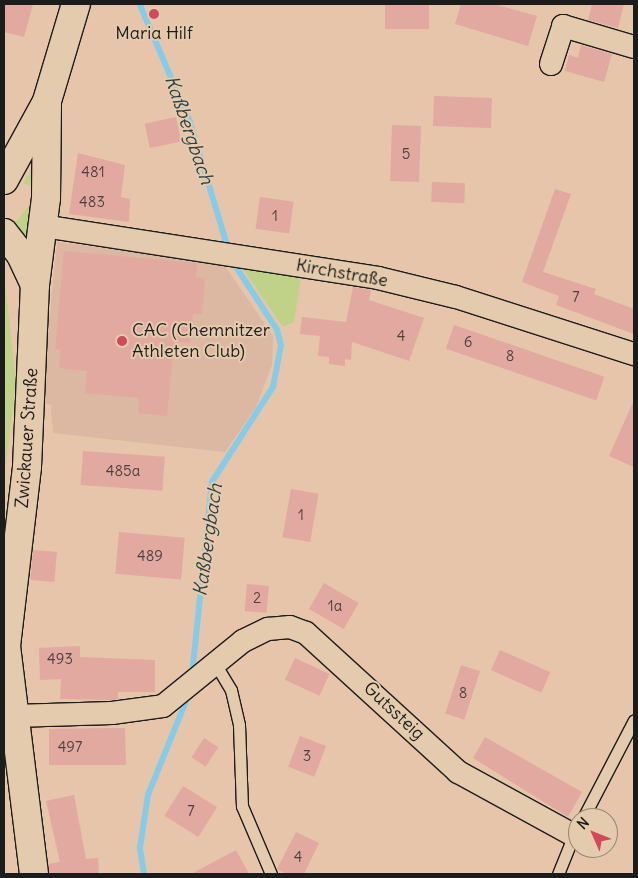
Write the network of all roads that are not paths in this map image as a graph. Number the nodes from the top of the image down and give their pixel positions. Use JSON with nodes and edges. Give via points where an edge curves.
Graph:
{"nodes":[{"id":1,"x":76,"y":4,"type":"edge"},
{"id":2,"x":633,"y":41,"type":"edge"},
{"id":3,"x":551,"y":64,"type":"dead end"},
{"id":4,"x":47,"y":101,"type":"junction"},
{"id":5,"x":4,"y":180,"type":"edge"},
{"id":6,"x":43,"y":226,"type":"junction"},
{"id":7,"x":4,"y":233,"type":"edge"},
{"id":8,"x":35,"y":285,"type":"junction"},
{"id":9,"x":634,"y":354,"type":"edge"},
{"id":10,"x":211,"y":670,"type":"junction"},
{"id":11,"x":14,"y":716,"type":"junction"},
{"id":12,"x":634,"y":720,"type":"edge"},
{"id":13,"x":588,"y":808,"type":"edge"},
{"id":14,"x":568,"y":822,"type":"edge"},
{"id":15,"x":568,"y":850,"type":"edge"},
{"id":16,"x":34,"y":874,"type":"edge"},
{"id":17,"x":271,"y":874,"type":"edge"},
{"id":18,"x":558,"y":874,"type":"edge"}],
"edges":[{"from":1,"to":4,"type":"main road","name":"Zwickauer Straße"},
{"from":2,"to":3,"type":"street","via":[[563,26]]},
{"from":4,"to":5,"type":"main road"},
{"from":4,"to":6,"type":"main road","name":"Zwickauer Straße","via":[[49,142]]},
{"from":6,"to":8,"type":"main road","name":"Zwickauer Straße"},
{"from":6,"to":9,"type":"street","name":"Kirchstraße","via":[[242,255],[456,297]]},
{"from":7,"to":8,"type":"main road","via":[[21,255]]},
{"from":8,"to":11,"type":"main road","name":"Zwickauer Straße","via":[[26,466],[6,646]]},
{"from":10,"to":11,"type":"street","name":"Gutssteig","via":[[163,706],[143,710]]},
{"from":10,"to":14,"type":"street","name":"Gutssteig","via":[[243,641],[268,629],[290,627],[306,633],[458,772]]},
{"from":10,"to":17,"type":"lane","via":[[231,690],[238,725],[242,806]]},
{"from":11,"to":16,"type":"main road","name":"Zwickauer Straße"},
{"from":12,"to":13,"type":"lane"},
{"from":15,"to":18,"type":"lane"}]}
